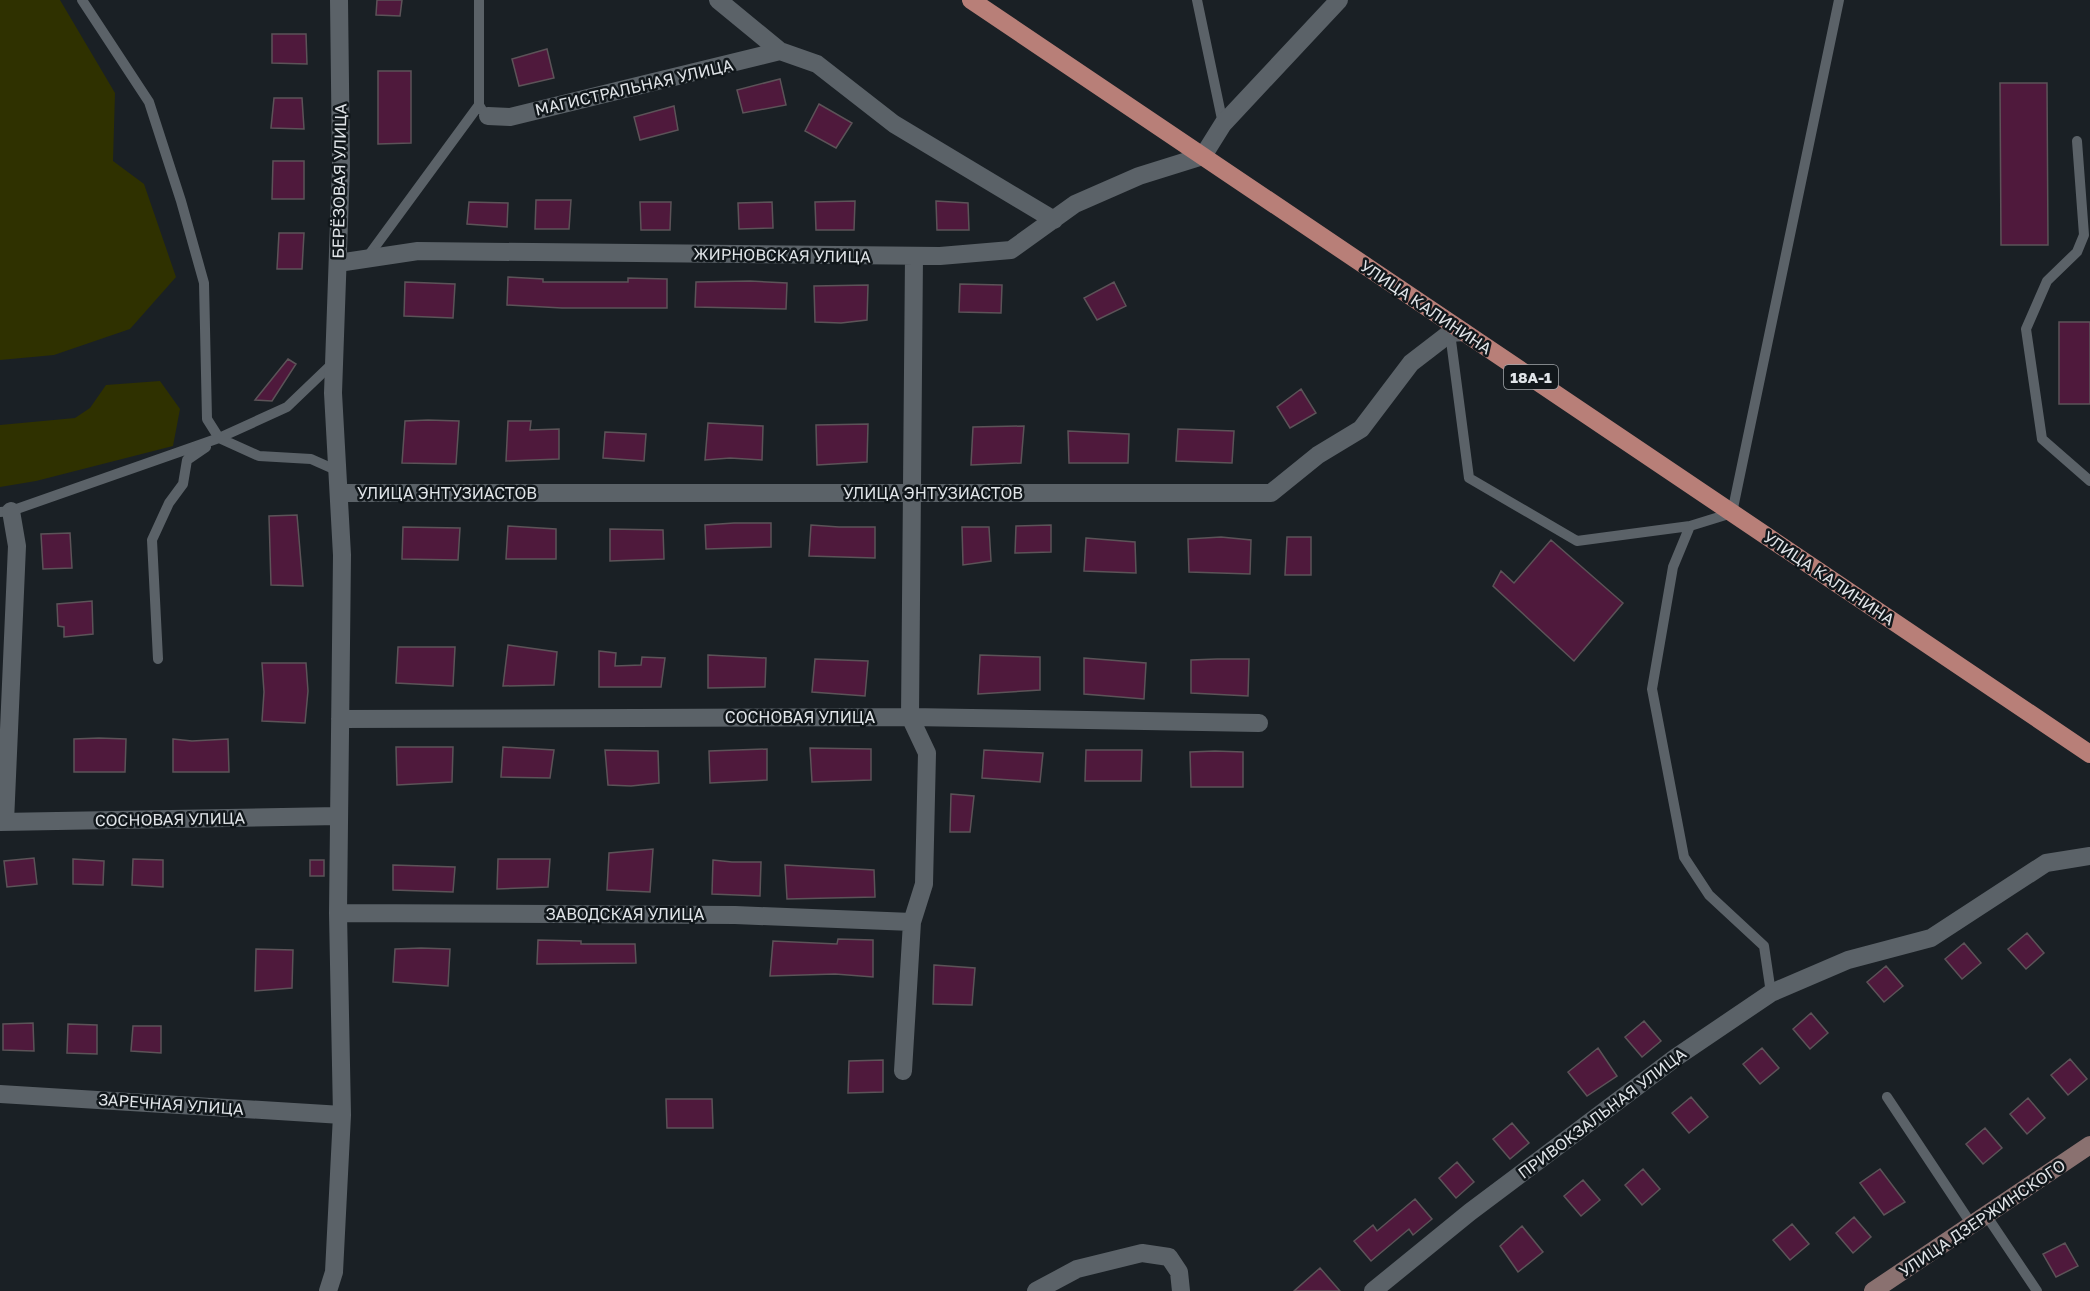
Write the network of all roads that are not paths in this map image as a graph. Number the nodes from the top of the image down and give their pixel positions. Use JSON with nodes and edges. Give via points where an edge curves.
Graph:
{"nodes":[{"id":1,"x":82,"y":0,"type":"edge"},
{"id":2,"x":339,"y":0,"type":"edge"},
{"id":3,"x":479,"y":0,"type":"edge"},
{"id":4,"x":718,"y":0,"type":"edge"},
{"id":5,"x":971,"y":0,"type":"edge"},
{"id":6,"x":1197,"y":0,"type":"edge"},
{"id":7,"x":1339,"y":0,"type":"edge"},
{"id":8,"x":1839,"y":0,"type":"edge"},
{"id":9,"x":780,"y":51,"type":"junction"},
{"id":10,"x":483,"y":111,"type":"junction"},
{"id":11,"x":1223,"y":124,"type":"junction"},
{"id":12,"x":2077,"y":141,"type":"dead end"},
{"id":13,"x":1203,"y":156,"type":"junction"},
{"id":14,"x":1054,"y":220,"type":"junction"},
{"id":15,"x":914,"y":256,"type":"junction"},
{"id":16,"x":366,"y":259,"type":"junction"},
{"id":17,"x":338,"y":263,"type":"junction"},
{"id":18,"x":1457,"y":332,"type":"junction"},
{"id":19,"x":334,"y":362,"type":"junction"},
{"id":20,"x":219,"y":438,"type":"junction"},
{"id":21,"x":338,"y":471,"type":"junction"},
{"id":22,"x":2090,"y":481,"type":"edge"},
{"id":23,"x":339,"y":493,"type":"junction"},
{"id":24,"x":912,"y":493,"type":"junction"},
{"id":25,"x":5,"y":511,"type":"edge"},
{"id":26,"x":1732,"y":513,"type":"junction"},
{"id":27,"x":1690,"y":526,"type":"junction"},
{"id":28,"x":158,"y":658,"type":"dead end"},
{"id":29,"x":910,"y":717,"type":"junction"},
{"id":30,"x":340,"y":719,"type":"junction"},
{"id":31,"x":1259,"y":723,"type":"dead end"},
{"id":32,"x":2090,"y":754,"type":"edge"},
{"id":33,"x":339,"y":816,"type":"junction"},
{"id":34,"x":3,"y":822,"type":"edge"},
{"id":35,"x":2090,"y":856,"type":"edge"},
{"id":36,"x":338,"y":913,"type":"junction"},
{"id":37,"x":912,"y":922,"type":"junction"},
{"id":38,"x":1770,"y":993,"type":"junction"},
{"id":39,"x":903,"y":1071,"type":"dead end"},
{"id":40,"x":0,"y":1094,"type":"edge"},
{"id":41,"x":1887,"y":1097,"type":"dead end"},
{"id":42,"x":342,"y":1115,"type":"junction"},
{"id":43,"x":2090,"y":1145,"type":"edge"},
{"id":44,"x":1979,"y":1220,"type":"junction"},
{"id":45,"x":328,"y":1291,"type":"edge"},
{"id":46,"x":1036,"y":1291,"type":"edge"},
{"id":47,"x":1181,"y":1291,"type":"edge"},
{"id":48,"x":1373,"y":1291,"type":"edge"},
{"id":49,"x":1874,"y":1291,"type":"edge"},
{"id":50,"x":2037,"y":1291,"type":"edge"}],
"edges":[{"from":1,"to":20,"type":"lane","via":[[149,102],[182,201],[204,283],[207,419]]},
{"from":2,"to":17,"type":"street","name":"БЕРЁЗОВАЯ УЛИЦА"},
{"from":3,"to":10,"type":"lane"},
{"from":4,"to":9,"type":"street"},
{"from":5,"to":13,"type":"main road","name":"УЛИЦА КАЛИНИНА","number":"18А-1"},
{"from":6,"to":11,"type":"lane"},
{"from":7,"to":11,"type":"street"},
{"from":8,"to":26,"type":"lane"},
{"from":9,"to":10,"type":"street","name":"МАГИСТРАЛЬНАЯ УЛИЦА","via":[[510,117]]},
{"from":9,"to":14,"type":"street","via":[[817,64],[894,124]]},
{"from":10,"to":16,"type":"lane"},
{"from":11,"to":13,"type":"street"},
{"from":12,"to":22,"type":"lane","via":[[2084,235],[2077,252],[2047,281],[2026,329],[2042,439]]},
{"from":13,"to":14,"type":"street","name":"ЖИРНОВСКАЯ УЛИЦА","via":[[1139,176],[1075,204]]},
{"from":13,"to":18,"type":"main road","name":"УЛИЦА КАЛИНИНА","number":"18А-1"},
{"from":14,"to":15,"type":"street","name":"ЖИРНОВСКАЯ УЛИЦА","via":[[1011,250]]},
{"from":15,"to":16,"type":"street","name":"ЖИРНОВСКАЯ УЛИЦА","via":[[417,251]]},
{"from":15,"to":24,"type":"street"},
{"from":16,"to":17,"type":"street","name":"ЖИРНОВСКАЯ УЛИЦА"},
{"from":17,"to":19,"type":"street","name":"БЕРЁЗОВАЯ УЛИЦА"},
{"from":18,"to":24,"type":"street","name":"УЛИЦА ЭНТУЗИАСТОВ","via":[[1411,363],[1360,429],[1318,455],[1271,492]]},
{"from":18,"to":26,"type":"main road","name":"УЛИЦА КАЛИНИНА","number":"18А-1"},
{"from":18,"to":27,"type":"lane","via":[[1468,478],[1577,541]]},
{"from":19,"to":20,"type":"lane","via":[[286,407]]},
{"from":19,"to":21,"type":"street","name":"БЕРЁЗОВАЯ УЛИЦА"},
{"from":20,"to":21,"type":"lane","via":[[259,456],[311,459]]},
{"from":20,"to":25,"type":"lane"},
{"from":20,"to":28,"type":"lane","via":[[187,460],[183,484],[169,503],[152,540]]},
{"from":21,"to":23,"type":"street","name":"БЕРЁЗОВАЯ УЛИЦА"},
{"from":23,"to":24,"type":"street","name":"УЛИЦА ЭНТУЗИАСТОВ"},
{"from":23,"to":30,"type":"street","name":"БЕРЁЗОВАЯ УЛИЦА"},
{"from":24,"to":29,"type":"street"},
{"from":25,"to":34,"type":"street","via":[[17,546]]},
{"from":26,"to":27,"type":"lane"},
{"from":26,"to":32,"type":"main road","name":"УЛИЦА КАЛИНИНА","number":"18А-1"},
{"from":27,"to":38,"type":"lane","via":[[1673,567],[1652,689],[1684,857],[1709,895],[1764,946]]},
{"from":29,"to":30,"type":"street","name":"СОСНОВАЯ УЛИЦА"},
{"from":29,"to":31,"type":"street","name":"СОСНОВАЯ УЛИЦА"},
{"from":29,"to":37,"type":"street","via":[[927,753],[924,884]]},
{"from":30,"to":33,"type":"street","name":"БЕРЁЗОВАЯ УЛИЦА"},
{"from":33,"to":34,"type":"street","name":"СОСНОВАЯ УЛИЦА"},
{"from":33,"to":36,"type":"street","name":"БЕРЁЗОВАЯ УЛИЦА"},
{"from":35,"to":38,"type":"street","name":"ПРИВОКЗАЛЬНАЯ УЛИЦА","via":[[2046,863],[1931,938],[1848,960]]},
{"from":36,"to":37,"type":"street","name":"ЗАВОДСКАЯ УЛИЦА","via":[[735,915]]},
{"from":36,"to":42,"type":"street","name":"БЕРЁЗОВАЯ УЛИЦА"},
{"from":37,"to":39,"type":"street"},
{"from":38,"to":48,"type":"street","name":"ПРИВОКЗАЛЬНАЯ УЛИЦА","via":[[1675,1058],[1470,1212]]},
{"from":40,"to":42,"type":"street","name":"ЗАРЕЧНАЯ УЛИЦА"},
{"from":41,"to":44,"type":"lane"},
{"from":42,"to":45,"type":"street","name":"БЕРЁЗОВАЯ УЛИЦА","via":[[334,1272]]},
{"from":43,"to":44,"type":"street","name":"УЛИЦА ДЗЕРЖИНСКОГО"},
{"from":44,"to":49,"type":"street","name":"УЛИЦА ДЗЕРЖИНСКОГО"},
{"from":44,"to":50,"type":"lane"},
{"from":46,"to":47,"type":"street","via":[[1077,1269],[1142,1253],[1169,1257],[1179,1272]]}]}
